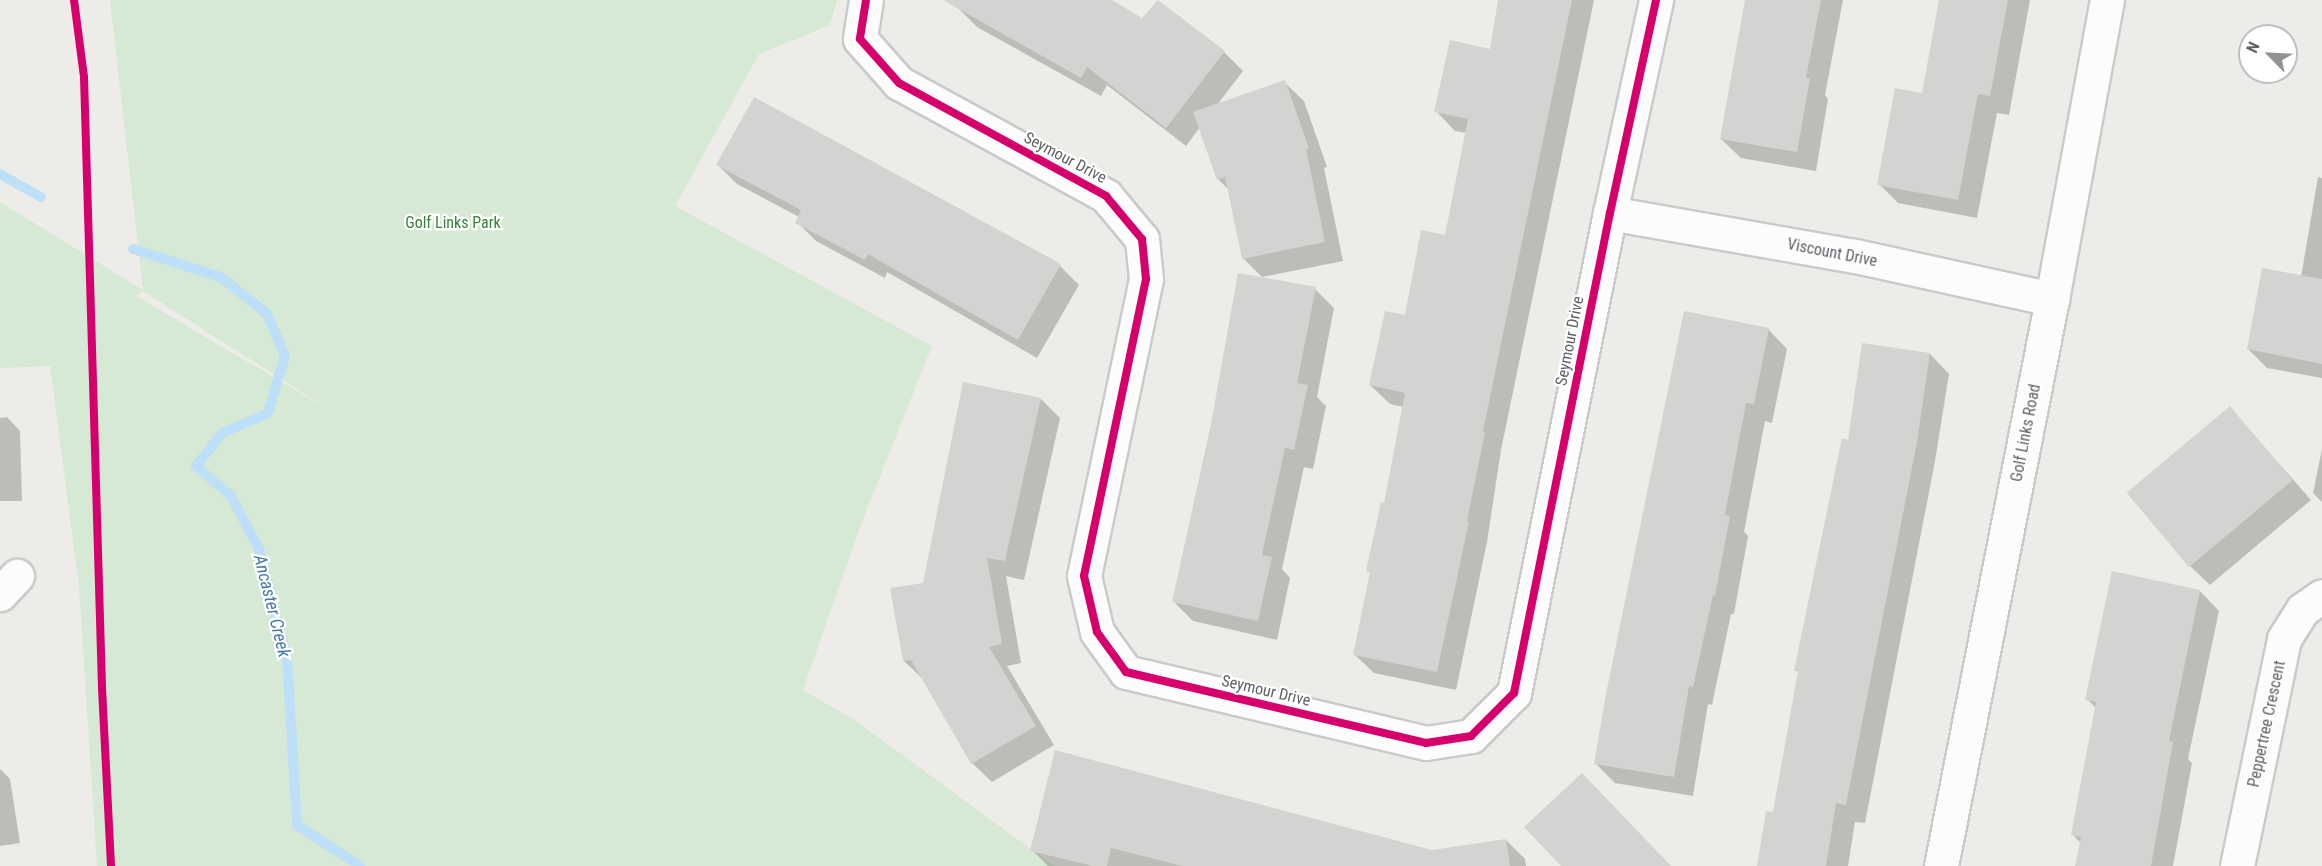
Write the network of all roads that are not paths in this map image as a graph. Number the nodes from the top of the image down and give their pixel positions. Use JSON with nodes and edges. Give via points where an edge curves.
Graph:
{"nodes":[{"id":1,"x":866,"y":0,"type":"edge"},
{"id":2,"x":1656,"y":0,"type":"edge"},
{"id":3,"x":2107,"y":0,"type":"edge"},
{"id":4,"x":1610,"y":213,"type":"junction"},
{"id":5,"x":2052,"y":299,"type":"junction"},
{"id":6,"x":2322,"y":596,"type":"edge"},
{"id":7,"x":1941,"y":866,"type":"edge"},
{"id":8,"x":2237,"y":866,"type":"edge"}],
"edges":[{"from":1,"to":4,"type":"street","name":"Seymour Drive","via":[[860,39],[899,83],[1106,196],[1142,239],[1146,279],[1084,576],[1097,632],[1126,672],[1426,743],[1471,736],[1514,693]]},
{"from":2,"to":4,"type":"street","name":"Seymour Drive"},
{"from":3,"to":5,"type":"street","name":"Golf Links Road"},
{"from":4,"to":5,"type":"street","name":"Viscount Drive","via":[[1855,256]]},
{"from":5,"to":7,"type":"street","name":"Golf Links Road"},
{"from":6,"to":8,"type":"street","name":"Peppertree Crescent","via":[[2302,610],[2284,639]]}]}
